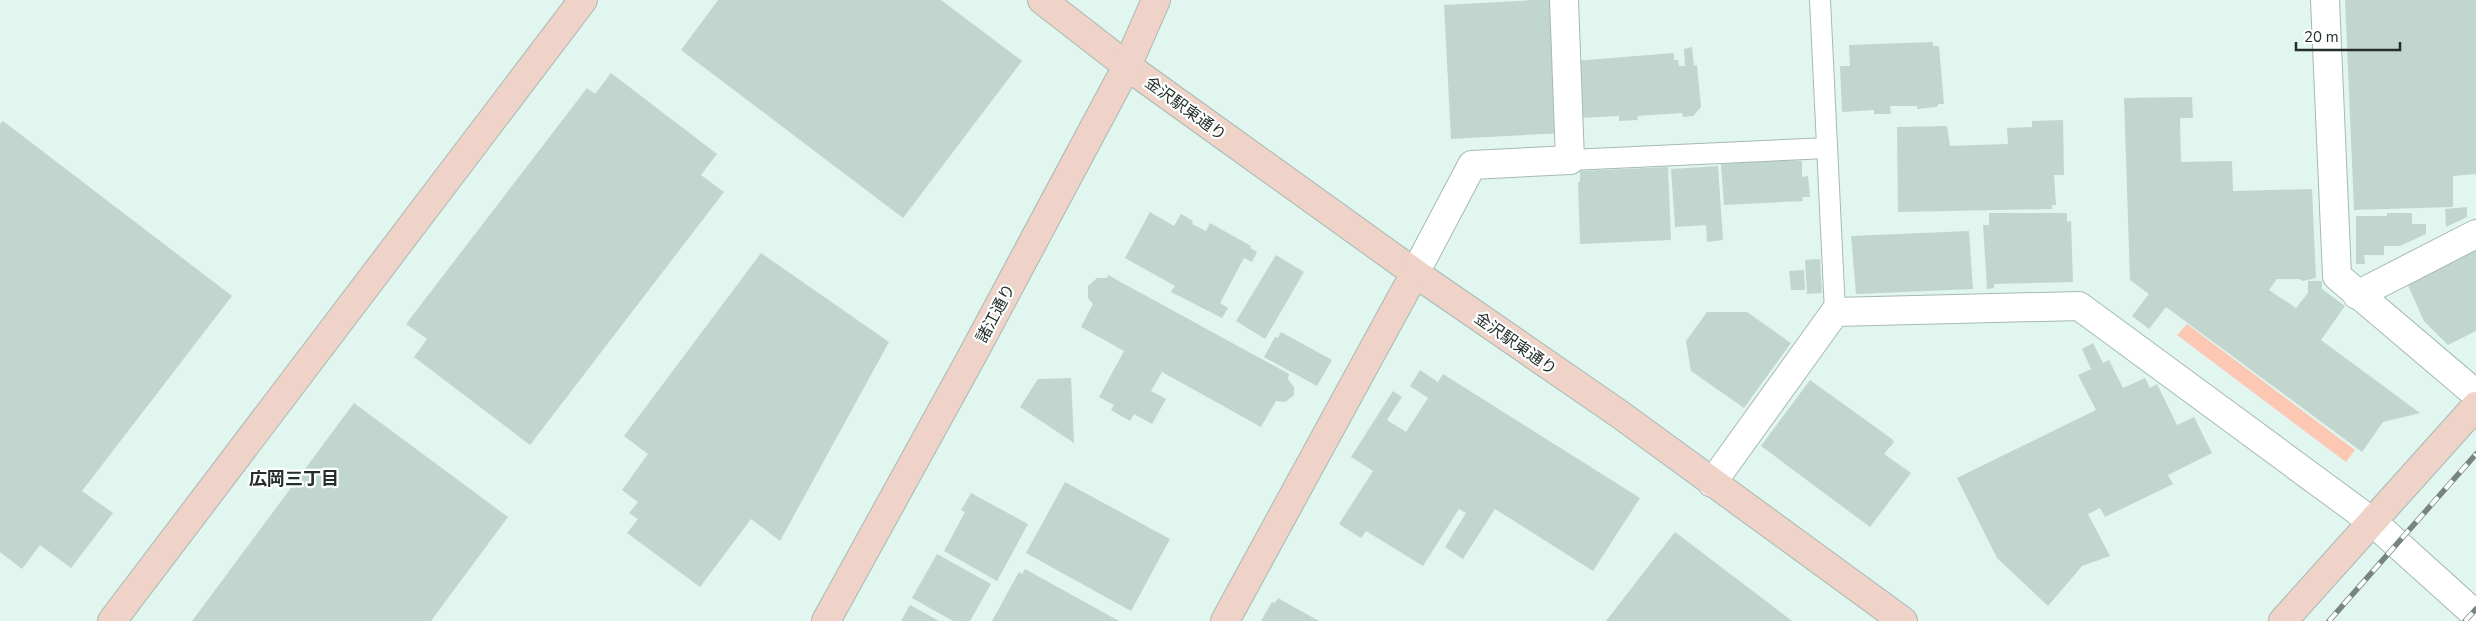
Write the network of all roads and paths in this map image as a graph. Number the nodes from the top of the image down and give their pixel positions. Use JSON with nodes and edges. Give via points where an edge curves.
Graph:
{"nodes":[{"id":1,"x":583,"y":0,"type":"edge"},
{"id":2,"x":1042,"y":0,"type":"edge"},
{"id":3,"x":1156,"y":0,"type":"edge"},
{"id":4,"x":1564,"y":0,"type":"edge"},
{"id":5,"x":1820,"y":0,"type":"edge"},
{"id":6,"x":2326,"y":0,"type":"edge"},
{"id":7,"x":1127,"y":66,"type":"junction"},
{"id":8,"x":1827,"y":148,"type":"junction"},
{"id":9,"x":1570,"y":160,"type":"junction"},
{"id":10,"x":2476,"y":234,"type":"edge"},
{"id":11,"x":1415,"y":273,"type":"junction"},
{"id":12,"x":2357,"y":295,"type":"junction"},
{"id":13,"x":1835,"y":312,"type":"junction"},
{"id":14,"x":2476,"y":394,"type":"edge"},
{"id":15,"x":2476,"y":406,"type":"edge"},
{"id":16,"x":1712,"y":483,"type":"junction"},
{"id":17,"x":2374,"y":522,"type":"junction"},
{"id":18,"x":2476,"y":615,"type":"edge"},
{"id":19,"x":112,"y":621,"type":"edge"},
{"id":20,"x":826,"y":621,"type":"edge"},
{"id":21,"x":1225,"y":621,"type":"edge"},
{"id":22,"x":1903,"y":621,"type":"edge"},
{"id":23,"x":2283,"y":621,"type":"edge"}],
"edges":[{"from":1,"to":19,"type":"street"},
{"from":2,"to":7,"type":"street","name":"金沢駅東通り"},
{"from":3,"to":7,"type":"street","name":"諸江通り"},
{"from":4,"to":9,"type":"street"},
{"from":5,"to":8,"type":"lane"},
{"from":6,"to":12,"type":"street","via":[[2337,276]]},
{"from":7,"to":11,"type":"street","name":"金沢駅東通り"},
{"from":7,"to":20,"type":"street","name":"諸江通り"},
{"from":8,"to":9,"type":"lane"},
{"from":8,"to":13,"type":"lane"},
{"from":9,"to":11,"type":"street","via":[[1472,165]]},
{"from":10,"to":12,"type":"street"},
{"from":11,"to":16,"type":"street","name":"金沢駅東通り","via":[[1618,413]]},
{"from":11,"to":21,"type":"street"},
{"from":12,"to":14,"type":"street"},
{"from":13,"to":16,"type":"street"},
{"from":13,"to":17,"type":"street","via":[[2079,306]]},
{"from":15,"to":17,"type":"street"},
{"from":16,"to":22,"type":"street","name":"金沢駅東通り"},
{"from":17,"to":18,"type":"street"},
{"from":17,"to":23,"type":"street"}]}
